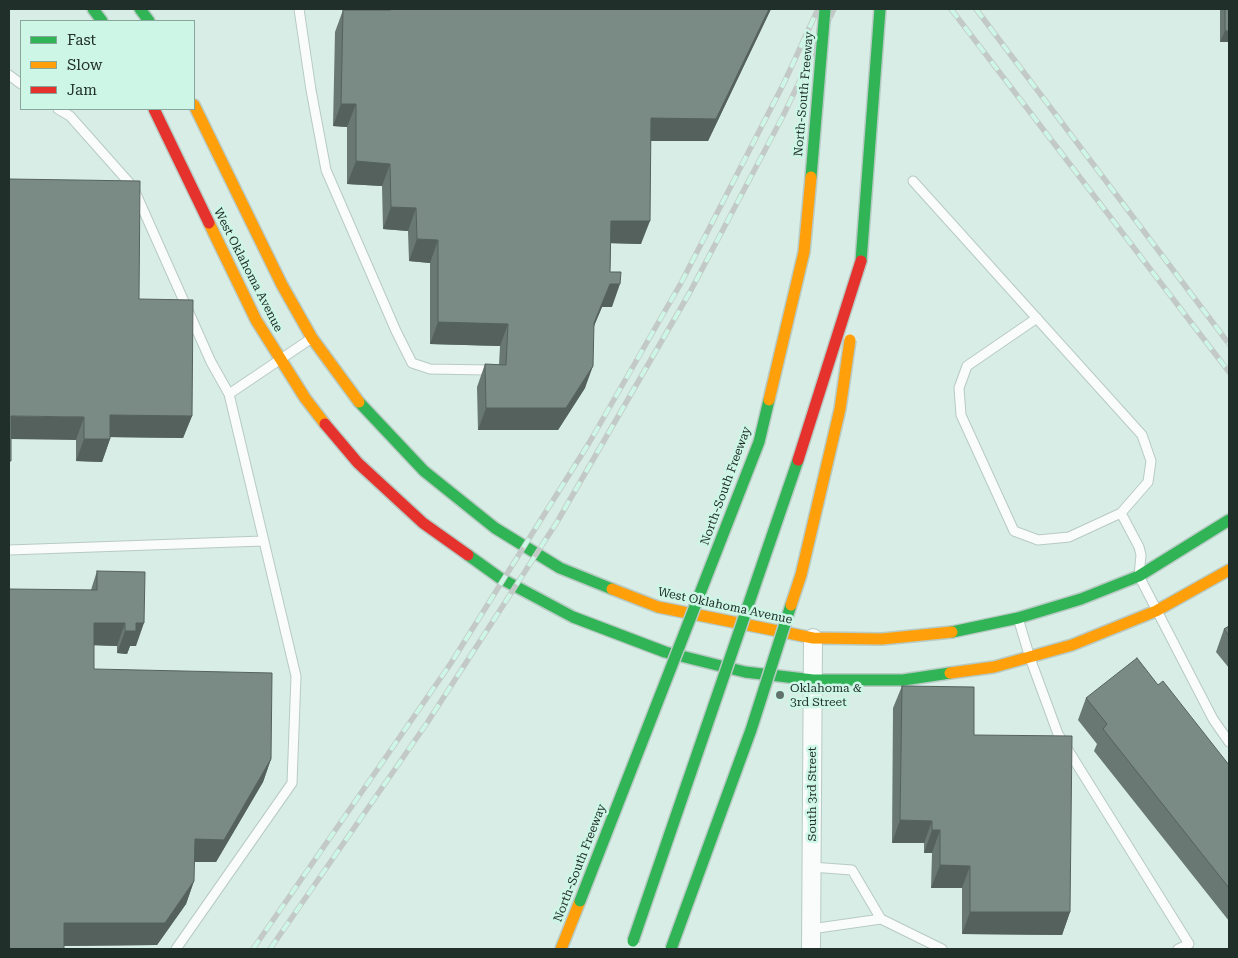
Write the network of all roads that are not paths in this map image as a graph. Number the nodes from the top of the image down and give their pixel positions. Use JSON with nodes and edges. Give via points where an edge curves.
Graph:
{"nodes":[{"id":1,"x":93,"y":9,"type":"edge"},
{"id":2,"x":140,"y":9,"type":"edge"},
{"id":3,"x":300,"y":9,"type":"edge"},
{"id":4,"x":825,"y":9,"type":"edge"},
{"id":5,"x":880,"y":9,"type":"edge"},
{"id":6,"x":101,"y":20,"type":"edge"},
{"id":7,"x":148,"y":20,"type":"edge"},
{"id":8,"x":9,"y":76,"type":"edge"},
{"id":9,"x":20,"y":83,"type":"edge"},
{"id":10,"x":195,"y":107,"type":"edge"},
{"id":11,"x":60,"y":110,"type":"edge"},
{"id":12,"x":154,"y":110,"type":"edge"},
{"id":13,"x":913,"y":180,"type":"dead end"},
{"id":14,"x":861,"y":261,"type":"junction"},
{"id":15,"x":1037,"y":318,"type":"junction"},
{"id":16,"x":312,"y":338,"type":"junction"},
{"id":17,"x":280,"y":360,"type":"junction"},
{"id":18,"x":486,"y":370,"type":"edge"},
{"id":19,"x":229,"y":394,"type":"junction"},
{"id":20,"x":1121,"y":513,"type":"junction"},
{"id":21,"x":1229,"y":520,"type":"edge"},
{"id":22,"x":263,"y":541,"type":"junction"},
{"id":23,"x":9,"y":550,"type":"edge"},
{"id":24,"x":1229,"y":570,"type":"edge"},
{"id":25,"x":1139,"y":576,"type":"junction"},
{"id":26,"x":1156,"y":611,"type":"junction"},
{"id":27,"x":1018,"y":618,"type":"junction"},
{"id":28,"x":813,"y":638,"type":"junction"},
{"id":29,"x":1030,"y":658,"type":"junction"},
{"id":30,"x":813,"y":680,"type":"junction"},
{"id":31,"x":1229,"y":742,"type":"edge"},
{"id":32,"x":811,"y":867,"type":"junction"},
{"id":33,"x":881,"y":918,"type":"junction"},
{"id":34,"x":811,"y":928,"type":"junction"},
{"id":35,"x":632,"y":945,"type":"edge"},
{"id":36,"x":176,"y":949,"type":"edge"},
{"id":37,"x":561,"y":949,"type":"edge"},
{"id":38,"x":671,"y":949,"type":"edge"},
{"id":39,"x":811,"y":949,"type":"edge"},
{"id":40,"x":942,"y":949,"type":"edge"},
{"id":41,"x":1178,"y":949,"type":"edge"}],
"edges":[{"from":1,"to":6,"type":"main road"},
{"from":2,"to":7,"type":"main road"},
{"from":3,"to":18,"type":"lane","via":[[326,170],[396,331],[412,362],[430,369]]},
{"from":4,"to":37,"type":"main road","name":"North-South Freeway","bridge":true,"via":[[804,252],[759,442]]},
{"from":5,"to":14,"type":"main road"},
{"from":8,"to":9,"type":"lane"},
{"from":10,"to":16,"type":"main road","name":"West Oklahoma Avenue","via":[[282,286]]},
{"from":11,"to":19,"type":"lane","via":[[70,116],[133,187],[211,362]]},
{"from":12,"to":17,"type":"main road","name":"West Oklahoma Avenue","via":[[256,320]]},
{"from":13,"to":15,"type":"lane"},
{"from":14,"to":35,"type":"main road","bridge":true,"via":[[781,512]]},
{"from":14,"to":38,"type":"main road","bridge":true,"via":[[840,409],[801,575],[751,730]]},
{"from":15,"to":20,"type":"lane","via":[[1142,435],[1151,461],[1148,482]]},
{"from":15,"to":20,"type":"lane","via":[[967,366],[959,388],[961,415],[1014,531],[1038,540],[1069,537]]},
{"from":16,"to":17,"type":"lane"},
{"from":16,"to":28,"type":"main road","name":"West Oklahoma Avenue","via":[[362,407],[424,471],[495,528],[560,568],[658,607]]},
{"from":17,"to":19,"type":"lane"},
{"from":17,"to":30,"type":"main road","name":"West Oklahoma Avenue","via":[[332,434],[358,463],[423,523],[500,578],[573,617],[666,652],[745,672]]},
{"from":19,"to":22,"type":"lane"},
{"from":20,"to":25,"type":"lane","via":[[1139,547]]},
{"from":21,"to":25,"type":"main road","name":"West Oklahoma Avenue"},
{"from":22,"to":23,"type":"lane"},
{"from":22,"to":36,"type":"lane","via":[[296,676],[292,783]]},
{"from":24,"to":26,"type":"main road","name":"West Oklahoma Avenue"},
{"from":25,"to":26,"type":"lane"},
{"from":25,"to":27,"type":"main road","name":"West Oklahoma Avenue","via":[[1081,599]]},
{"from":26,"to":29,"type":"main road","name":"West Oklahoma Avenue"},
{"from":26,"to":31,"type":"lane","via":[[1213,719]]},
{"from":27,"to":28,"type":"main road","name":"West Oklahoma Avenue","via":[[955,632],[882,639]]},
{"from":27,"to":29,"type":"lane"},
{"from":28,"to":30,"type":"street","name":"South 3rd Street"},
{"from":29,"to":30,"type":"main road","name":"West Oklahoma Avenue","via":[[994,667],[903,680]]},
{"from":29,"to":41,"type":"lane","via":[[1058,734],[1189,944]]},
{"from":30,"to":32,"type":"street","name":"South 3rd Street"},
{"from":32,"to":33,"type":"lane","via":[[852,870]]},
{"from":32,"to":34,"type":"street","name":"South 3rd Street"},
{"from":33,"to":34,"type":"lane"},
{"from":33,"to":40,"type":"lane"},
{"from":34,"to":39,"type":"street","name":"South 3rd Street"}]}
